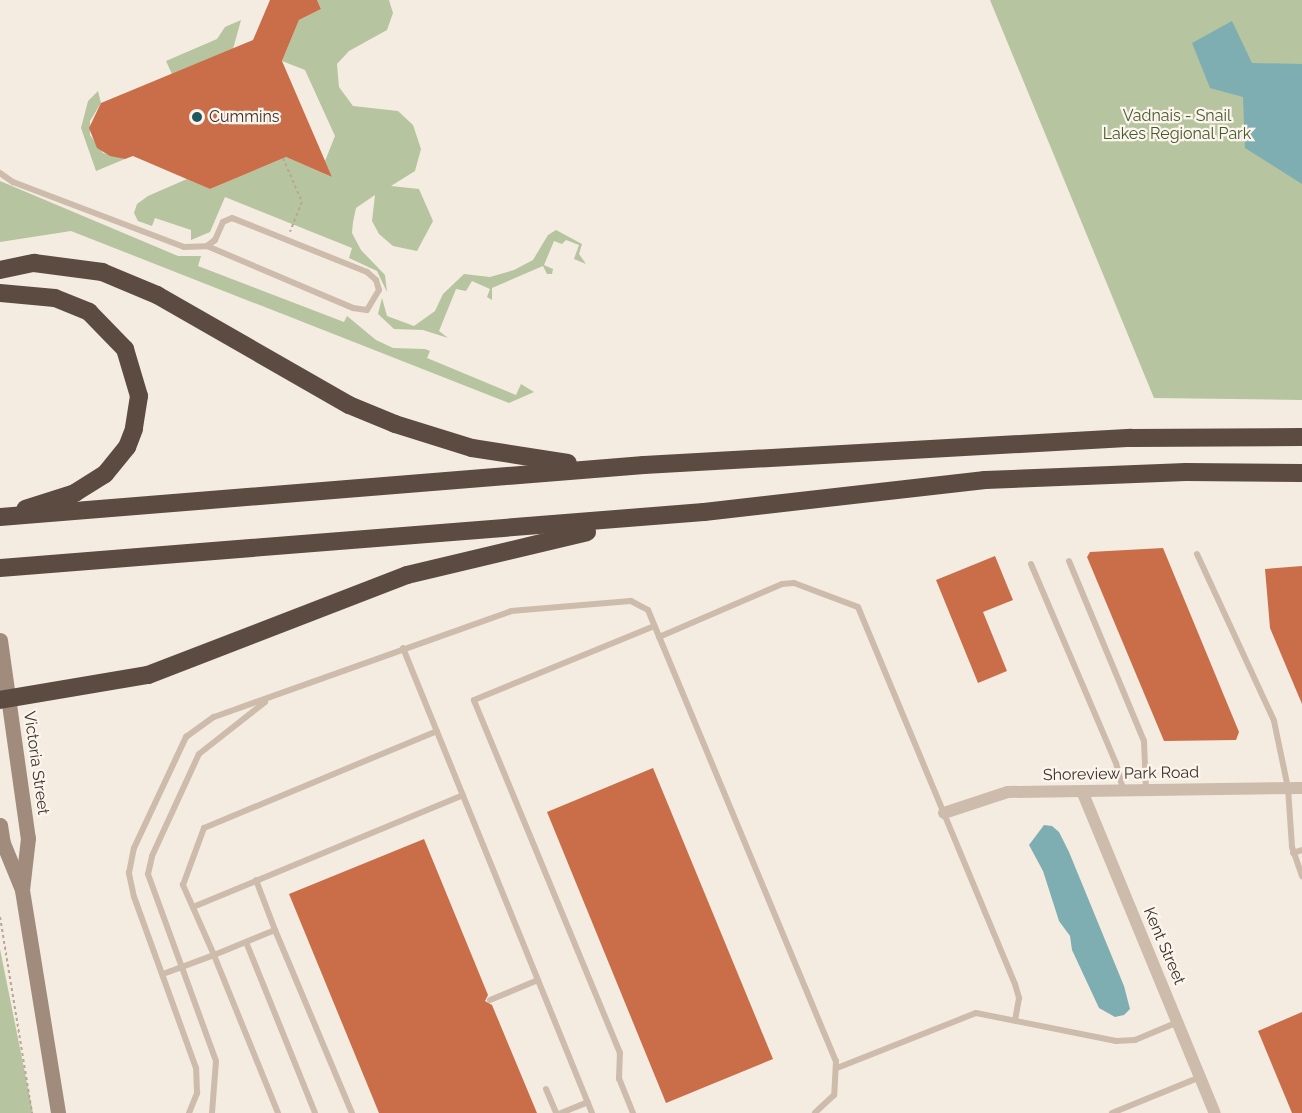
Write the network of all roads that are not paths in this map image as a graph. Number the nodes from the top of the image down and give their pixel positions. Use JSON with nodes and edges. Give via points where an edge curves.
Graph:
{"nodes":[{"id":1,"x":0,"y":173,"type":"edge"},
{"id":2,"x":207,"y":246,"type":"junction"},
{"id":3,"x":0,"y":270,"type":"edge"},
{"id":4,"x":0,"y":293,"type":"edge"},
{"id":5,"x":1302,"y":437,"type":"edge"},
{"id":6,"x":644,"y":465,"type":"junction"},
{"id":7,"x":1302,"y":473,"type":"edge"},
{"id":8,"x":682,"y":514,"type":"junction"},
{"id":9,"x":0,"y":517,"type":"edge"},
{"id":10,"x":1197,"y":554,"type":"dead end"},
{"id":11,"x":1069,"y":561,"type":"dead end"},
{"id":12,"x":1031,"y":564,"type":"dead end"},
{"id":13,"x":0,"y":568,"type":"edge"},
{"id":14,"x":654,"y":626,"type":"junction"},
{"id":15,"x":659,"y":637,"type":"junction"},
{"id":16,"x":0,"y":640,"type":"edge"},
{"id":17,"x":403,"y":648,"type":"junction"},
{"id":18,"x":270,"y":698,"type":"junction"},
{"id":19,"x":4,"y":699,"type":"edge"},
{"id":20,"x":437,"y":731,"type":"junction"},
{"id":21,"x":1288,"y":788,"type":"junction"},
{"id":22,"x":1302,"y":788,"type":"edge"},
{"id":23,"x":1123,"y":790,"type":"junction"},
{"id":24,"x":1146,"y":790,"type":"junction"},
{"id":25,"x":1082,"y":791,"type":"junction"},
{"id":26,"x":463,"y":795,"type":"junction"},
{"id":27,"x":944,"y":813,"type":"junction"},
{"id":28,"x":0,"y":825,"type":"edge"},
{"id":29,"x":1302,"y":850,"type":"edge"},
{"id":30,"x":1293,"y":853,"type":"junction"},
{"id":31,"x":1302,"y":876,"type":"edge"},
{"id":32,"x":256,"y":880,"type":"junction"},
{"id":33,"x":22,"y":890,"type":"junction"},
{"id":34,"x":193,"y":907,"type":"junction"},
{"id":35,"x":275,"y":930,"type":"junction"},
{"id":36,"x":246,"y":942,"type":"junction"},
{"id":37,"x":214,"y":955,"type":"junction"},
{"id":38,"x":181,"y":967,"type":"junction"},
{"id":39,"x":163,"y":974,"type":"junction"},
{"id":40,"x":538,"y":980,"type":"junction"},
{"id":41,"x":490,"y":1000,"type":"dead end"},
{"id":42,"x":1015,"y":1020,"type":"junction"},
{"id":43,"x":1178,"y":1022,"type":"junction"},
{"id":44,"x":837,"y":1068,"type":"junction"},
{"id":45,"x":1200,"y":1077,"type":"junction"},
{"id":46,"x":546,"y":1089,"type":"dead end"},
{"id":47,"x":588,"y":1102,"type":"junction"},
{"id":48,"x":193,"y":1112,"type":"edge"},
{"id":49,"x":58,"y":1113,"type":"edge"},
{"id":50,"x":212,"y":1113,"type":"edge"},
{"id":51,"x":278,"y":1113,"type":"edge"},
{"id":52,"x":315,"y":1113,"type":"edge"},
{"id":53,"x":352,"y":1113,"type":"edge"},
{"id":54,"x":556,"y":1113,"type":"edge"},
{"id":55,"x":561,"y":1113,"type":"edge"},
{"id":56,"x":592,"y":1113,"type":"edge"},
{"id":57,"x":633,"y":1113,"type":"edge"},
{"id":58,"x":815,"y":1113,"type":"edge"},
{"id":59,"x":1112,"y":1113,"type":"edge"},
{"id":60,"x":1215,"y":1113,"type":"edge"}],
"edges":[{"from":1,"to":2,"type":"lane","via":[[13,182],[184,247]]},
{"from":2,"to":2,"type":"lane","via":[[353,308],[367,310],[379,290],[376,280],[367,272],[232,218],[223,222],[215,240]]},
{"from":3,"to":6,"type":"highway","via":[[46,263],[102,272],[132,283],[348,405],[439,439],[552,462]]},
{"from":4,"to":9,"type":"highway","via":[[55,298],[96,317],[125,349],[139,396],[138,414],[127,447],[105,474],[75,493]]},
{"from":5,"to":6,"type":"highway","via":[[1131,438]]},
{"from":6,"to":9,"type":"highway"},
{"from":7,"to":8,"type":"highway","via":[[1186,472],[985,480]]},
{"from":8,"to":13,"type":"highway"},
{"from":8,"to":19,"type":"highway","via":[[450,562],[148,675]]},
{"from":10,"to":21,"type":"lane","via":[[1274,721]]},
{"from":11,"to":24,"type":"lane","via":[[1144,741]]},
{"from":12,"to":23,"type":"lane","via":[[1116,763]]},
{"from":14,"to":15,"type":"lane"},
{"from":14,"to":17,"type":"lane","via":[[648,610],[631,601],[511,611]]},
{"from":14,"to":57,"type":"lane","via":[[474,700],[620,1053],[619,1079]]},
{"from":15,"to":27,"type":"lane","via":[[782,584],[794,583],[858,607]]},
{"from":15,"to":44,"type":"lane"},
{"from":16,"to":19,"type":"street","name":"Victoria Street"},
{"from":17,"to":18,"type":"lane"},
{"from":17,"to":20,"type":"lane"},
{"from":18,"to":38,"type":"lane","via":[[199,754],[152,856],[149,882]]},
{"from":18,"to":39,"type":"lane","via":[[204,722],[186,737],[134,848],[130,882]]},
{"from":19,"to":33,"type":"street","name":"Victoria Street","via":[[28,837]]},
{"from":20,"to":26,"type":"lane"},
{"from":20,"to":34,"type":"lane","via":[[204,828],[183,885]]},
{"from":21,"to":22,"type":"street","name":"Shoreview Park Road"},
{"from":21,"to":24,"type":"street","name":"Shoreview Park Road"},
{"from":21,"to":30,"type":"lane"},
{"from":23,"to":24,"type":"street","name":"Shoreview Park Road"},
{"from":23,"to":25,"type":"street","name":"Shoreview Park Road"},
{"from":25,"to":27,"type":"street","name":"Shoreview Park Road","via":[[1008,792]]},
{"from":25,"to":43,"type":"street","name":"Kent Street"},
{"from":26,"to":32,"type":"lane"},
{"from":26,"to":40,"type":"lane"},
{"from":27,"to":42,"type":"lane","via":[[1015,984],[1019,998]]},
{"from":28,"to":33,"type":"street","name":"Victoria Street"},
{"from":29,"to":30,"type":"lane"},
{"from":30,"to":31,"type":"lane"},
{"from":32,"to":34,"type":"lane"},
{"from":32,"to":35,"type":"lane"},
{"from":33,"to":49,"type":"street","name":"Victoria Street"},
{"from":34,"to":37,"type":"lane"},
{"from":35,"to":36,"type":"lane"},
{"from":35,"to":53,"type":"lane"},
{"from":36,"to":37,"type":"lane"},
{"from":36,"to":52,"type":"lane"},
{"from":37,"to":38,"type":"lane"},
{"from":37,"to":51,"type":"lane"},
{"from":38,"to":39,"type":"lane"},
{"from":38,"to":50,"type":"lane","via":[[216,1061]]},
{"from":39,"to":48,"type":"lane","via":[[196,1068]]},
{"from":40,"to":41,"type":"lane"},
{"from":40,"to":47,"type":"lane"},
{"from":42,"to":43,"type":"lane","via":[[1116,1041],[1135,1040]]},
{"from":42,"to":44,"type":"lane","via":[[976,1013]]},
{"from":43,"to":45,"type":"street","name":"Kent Street"},
{"from":44,"to":58,"type":"lane","via":[[834,1095]]},
{"from":45,"to":59,"type":"lane"},
{"from":45,"to":60,"type":"street","name":"Kent Street"},
{"from":46,"to":54,"type":"lane"},
{"from":47,"to":55,"type":"lane"},
{"from":47,"to":56,"type":"lane"}]}
